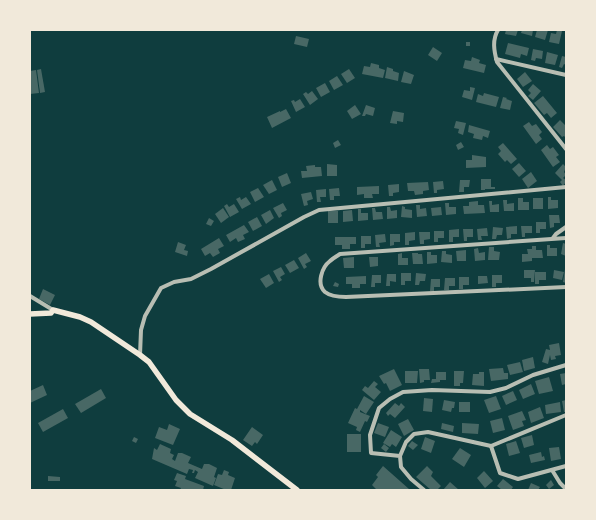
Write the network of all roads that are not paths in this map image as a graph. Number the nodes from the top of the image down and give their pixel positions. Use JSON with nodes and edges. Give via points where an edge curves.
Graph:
{"nodes":[{"id":1,"x":498,"y":30,"type":"edge"},
{"id":2,"x":496,"y":59,"type":"junction"},
{"id":3,"x":566,"y":75,"type":"edge"},
{"id":4,"x":566,"y":149,"type":"edge"},
{"id":5,"x":566,"y":187,"type":"edge"},
{"id":6,"x":566,"y":227,"type":"edge"},
{"id":7,"x":553,"y":238,"type":"junction"},
{"id":8,"x":566,"y":238,"type":"edge"},
{"id":9,"x":566,"y":287,"type":"edge"},
{"id":10,"x":30,"y":296,"type":"edge"},
{"id":11,"x":53,"y":310,"type":"junction"},
{"id":12,"x":30,"y":314,"type":"edge"},
{"id":13,"x":140,"y":355,"type":"junction"},
{"id":14,"x":566,"y":365,"type":"edge"},
{"id":15,"x":566,"y":415,"type":"edge"},
{"id":16,"x":491,"y":446,"type":"junction"},
{"id":17,"x":400,"y":456,"type":"junction"},
{"id":18,"x":566,"y":466,"type":"edge"},
{"id":19,"x":552,"y":470,"type":"junction"},
{"id":20,"x":566,"y":489,"type":"edge"},
{"id":21,"x":297,"y":490,"type":"edge"},
{"id":22,"x":424,"y":490,"type":"edge"}],
"edges":[{"from":1,"to":2,"type":"street","via":[[494,44]]},
{"from":2,"to":3,"type":"street"},
{"from":2,"to":4,"type":"street"},
{"from":5,"to":13,"type":"street","via":[[320,210],[191,279],[174,282],[161,288],[145,316],[141,330]]},
{"from":6,"to":7,"type":"street"},
{"from":7,"to":8,"type":"street"},
{"from":7,"to":9,"type":"street","via":[[340,254],[326,265],[321,287],[330,295],[346,297]]},
{"from":10,"to":11,"type":"street"},
{"from":11,"to":12,"type":"main road","via":[[51,313]]},
{"from":11,"to":13,"type":"main road","via":[[91,322]]},
{"from":13,"to":21,"type":"main road","via":[[149,362],[176,400],[190,414],[232,440]]},
{"from":14,"to":17,"type":"street","via":[[490,392],[403,392],[390,399],[379,408],[370,435],[371,453]]},
{"from":15,"to":16,"type":"street"},
{"from":16,"to":17,"type":"street","via":[[428,432],[414,434],[406,442]]},
{"from":16,"to":19,"type":"street","via":[[500,473],[518,479]]},
{"from":17,"to":22,"type":"street","via":[[401,467]]},
{"from":18,"to":19,"type":"street"},
{"from":19,"to":20,"type":"street"}]}
